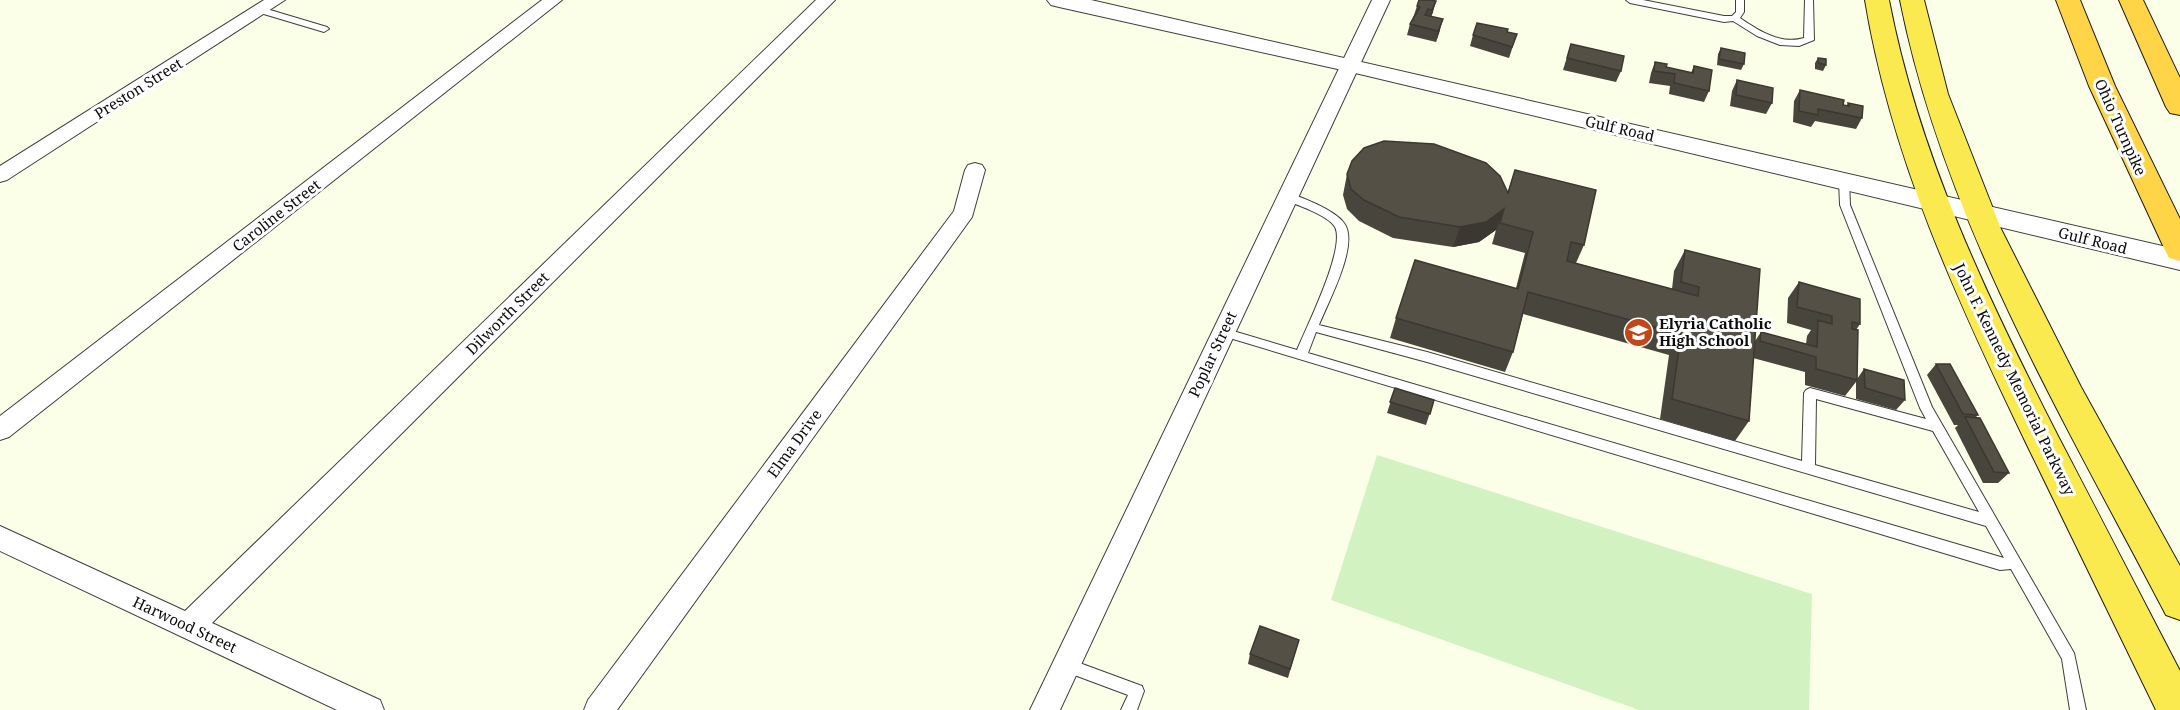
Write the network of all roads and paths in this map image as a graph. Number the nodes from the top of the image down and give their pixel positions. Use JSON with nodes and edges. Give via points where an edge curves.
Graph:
{"nodes":[{"id":1,"x":553,"y":0,"type":"edge"},
{"id":2,"x":826,"y":0,"type":"edge"},
{"id":3,"x":1059,"y":0,"type":"edge"},
{"id":4,"x":1381,"y":0,"type":"edge"},
{"id":5,"x":1630,"y":0,"type":"edge"},
{"id":6,"x":1740,"y":0,"type":"edge"},
{"id":7,"x":1809,"y":0,"type":"edge"},
{"id":8,"x":1877,"y":0,"type":"edge"},
{"id":9,"x":1912,"y":0,"type":"edge"},
{"id":10,"x":2068,"y":0,"type":"edge"},
{"id":11,"x":2131,"y":0,"type":"edge"},
{"id":12,"x":268,"y":5,"type":"edge"},
{"id":13,"x":1735,"y":18,"type":"junction"},
{"id":14,"x":324,"y":29,"type":"dead end"},
{"id":15,"x":1351,"y":65,"type":"junction"},
{"id":16,"x":2180,"y":108,"type":"edge"},
{"id":17,"x":975,"y":170,"type":"dead end"},
{"id":18,"x":0,"y":175,"type":"edge"},
{"id":19,"x":1844,"y":180,"type":"junction"},
{"id":20,"x":1286,"y":196,"type":"junction"},
{"id":21,"x":1934,"y":201,"type":"junction"},
{"id":22,"x":1977,"y":211,"type":"junction"},
{"id":23,"x":2180,"y":250,"type":"edge"},
{"id":24,"x":2180,"y":261,"type":"edge"},
{"id":25,"x":1312,"y":327,"type":"junction"},
{"id":26,"x":1223,"y":332,"type":"junction"},
{"id":27,"x":1301,"y":354,"type":"junction"},
{"id":28,"x":1937,"y":427,"type":"junction"},
{"id":29,"x":0,"y":430,"type":"edge"},
{"id":30,"x":1808,"y":468,"type":"junction"},
{"id":31,"x":1992,"y":522,"type":"junction"},
{"id":32,"x":0,"y":538,"type":"edge"},
{"id":33,"x":2016,"y":563,"type":"junction"},
{"id":34,"x":2180,"y":603,"type":"edge"},
{"id":35,"x":189,"y":626,"type":"junction"},
{"id":36,"x":1066,"y":665,"type":"junction"},
{"id":37,"x":369,"y":710,"type":"edge"},
{"id":38,"x":599,"y":710,"type":"edge"},
{"id":39,"x":1045,"y":710,"type":"edge"},
{"id":40,"x":1129,"y":710,"type":"edge"},
{"id":41,"x":2078,"y":710,"type":"edge"},
{"id":42,"x":2178,"y":710,"type":"edge"}],
"edges":[{"from":1,"to":29,"type":"street","name":"Caroline Street"},
{"from":2,"to":35,"type":"street","name":"Dilworth Street"},
{"from":3,"to":15,"type":"street","name":"Gulf Road"},
{"from":4,"to":15,"type":"street","name":"Poplar Street"},
{"from":5,"to":13,"type":"lane"},
{"from":6,"to":13,"type":"lane","via":[[1740,12]]},
{"from":7,"to":13,"type":"lane","via":[[1809,40],[1798,45],[1751,30]]},
{"from":8,"to":21,"type":"highway","name":"John F. Kennedy Memorial Parkway","via":[[1891,70]]},
{"from":9,"to":22,"type":"highway","via":[[1957,163]]},
{"from":10,"to":23,"type":"highway","name":"Ohio Turnpike","via":[[2102,86]]},
{"from":11,"to":16,"type":"highway"},
{"from":12,"to":14,"type":"lane"},
{"from":12,"to":18,"type":"street","name":"Preston Street"},
{"from":15,"to":19,"type":"street","name":"Gulf Road"},
{"from":15,"to":20,"type":"street","name":"Poplar Street"},
{"from":17,"to":38,"type":"street","name":"Elma Drive","via":[[964,212]]},
{"from":19,"to":21,"type":"street","name":"Gulf Road"},
{"from":19,"to":28,"type":"lane","via":[[1845,205]]},
{"from":20,"to":25,"type":"lane","via":[[1329,215],[1340,225],[1344,242]]},
{"from":20,"to":26,"type":"street","name":"Poplar Street"},
{"from":21,"to":22,"type":"street","name":"Gulf Road"},
{"from":21,"to":42,"type":"highway","name":"John F. Kennedy Memorial Parkway","via":[[1982,317]]},
{"from":22,"to":24,"type":"street","name":"Gulf Road"},
{"from":22,"to":34,"type":"highway","via":[[2088,432]]},
{"from":25,"to":27,"type":"lane"},
{"from":25,"to":30,"type":"lane"},
{"from":26,"to":27,"type":"lane"},
{"from":26,"to":36,"type":"street","name":"Poplar Street"},
{"from":27,"to":33,"type":"lane","via":[[2000,564]]},
{"from":28,"to":30,"type":"lane","via":[[1809,393]]},
{"from":28,"to":31,"type":"lane"},
{"from":30,"to":31,"type":"lane"},
{"from":31,"to":33,"type":"lane"},
{"from":32,"to":35,"type":"street","name":"Harwood Street"},
{"from":33,"to":41,"type":"lane","via":[[2069,657]]},
{"from":35,"to":37,"type":"street","name":"Harwood Street"},
{"from":36,"to":39,"type":"street","name":"Poplar Street"},
{"from":36,"to":40,"type":"lane","via":[[1137,691]]}]}
